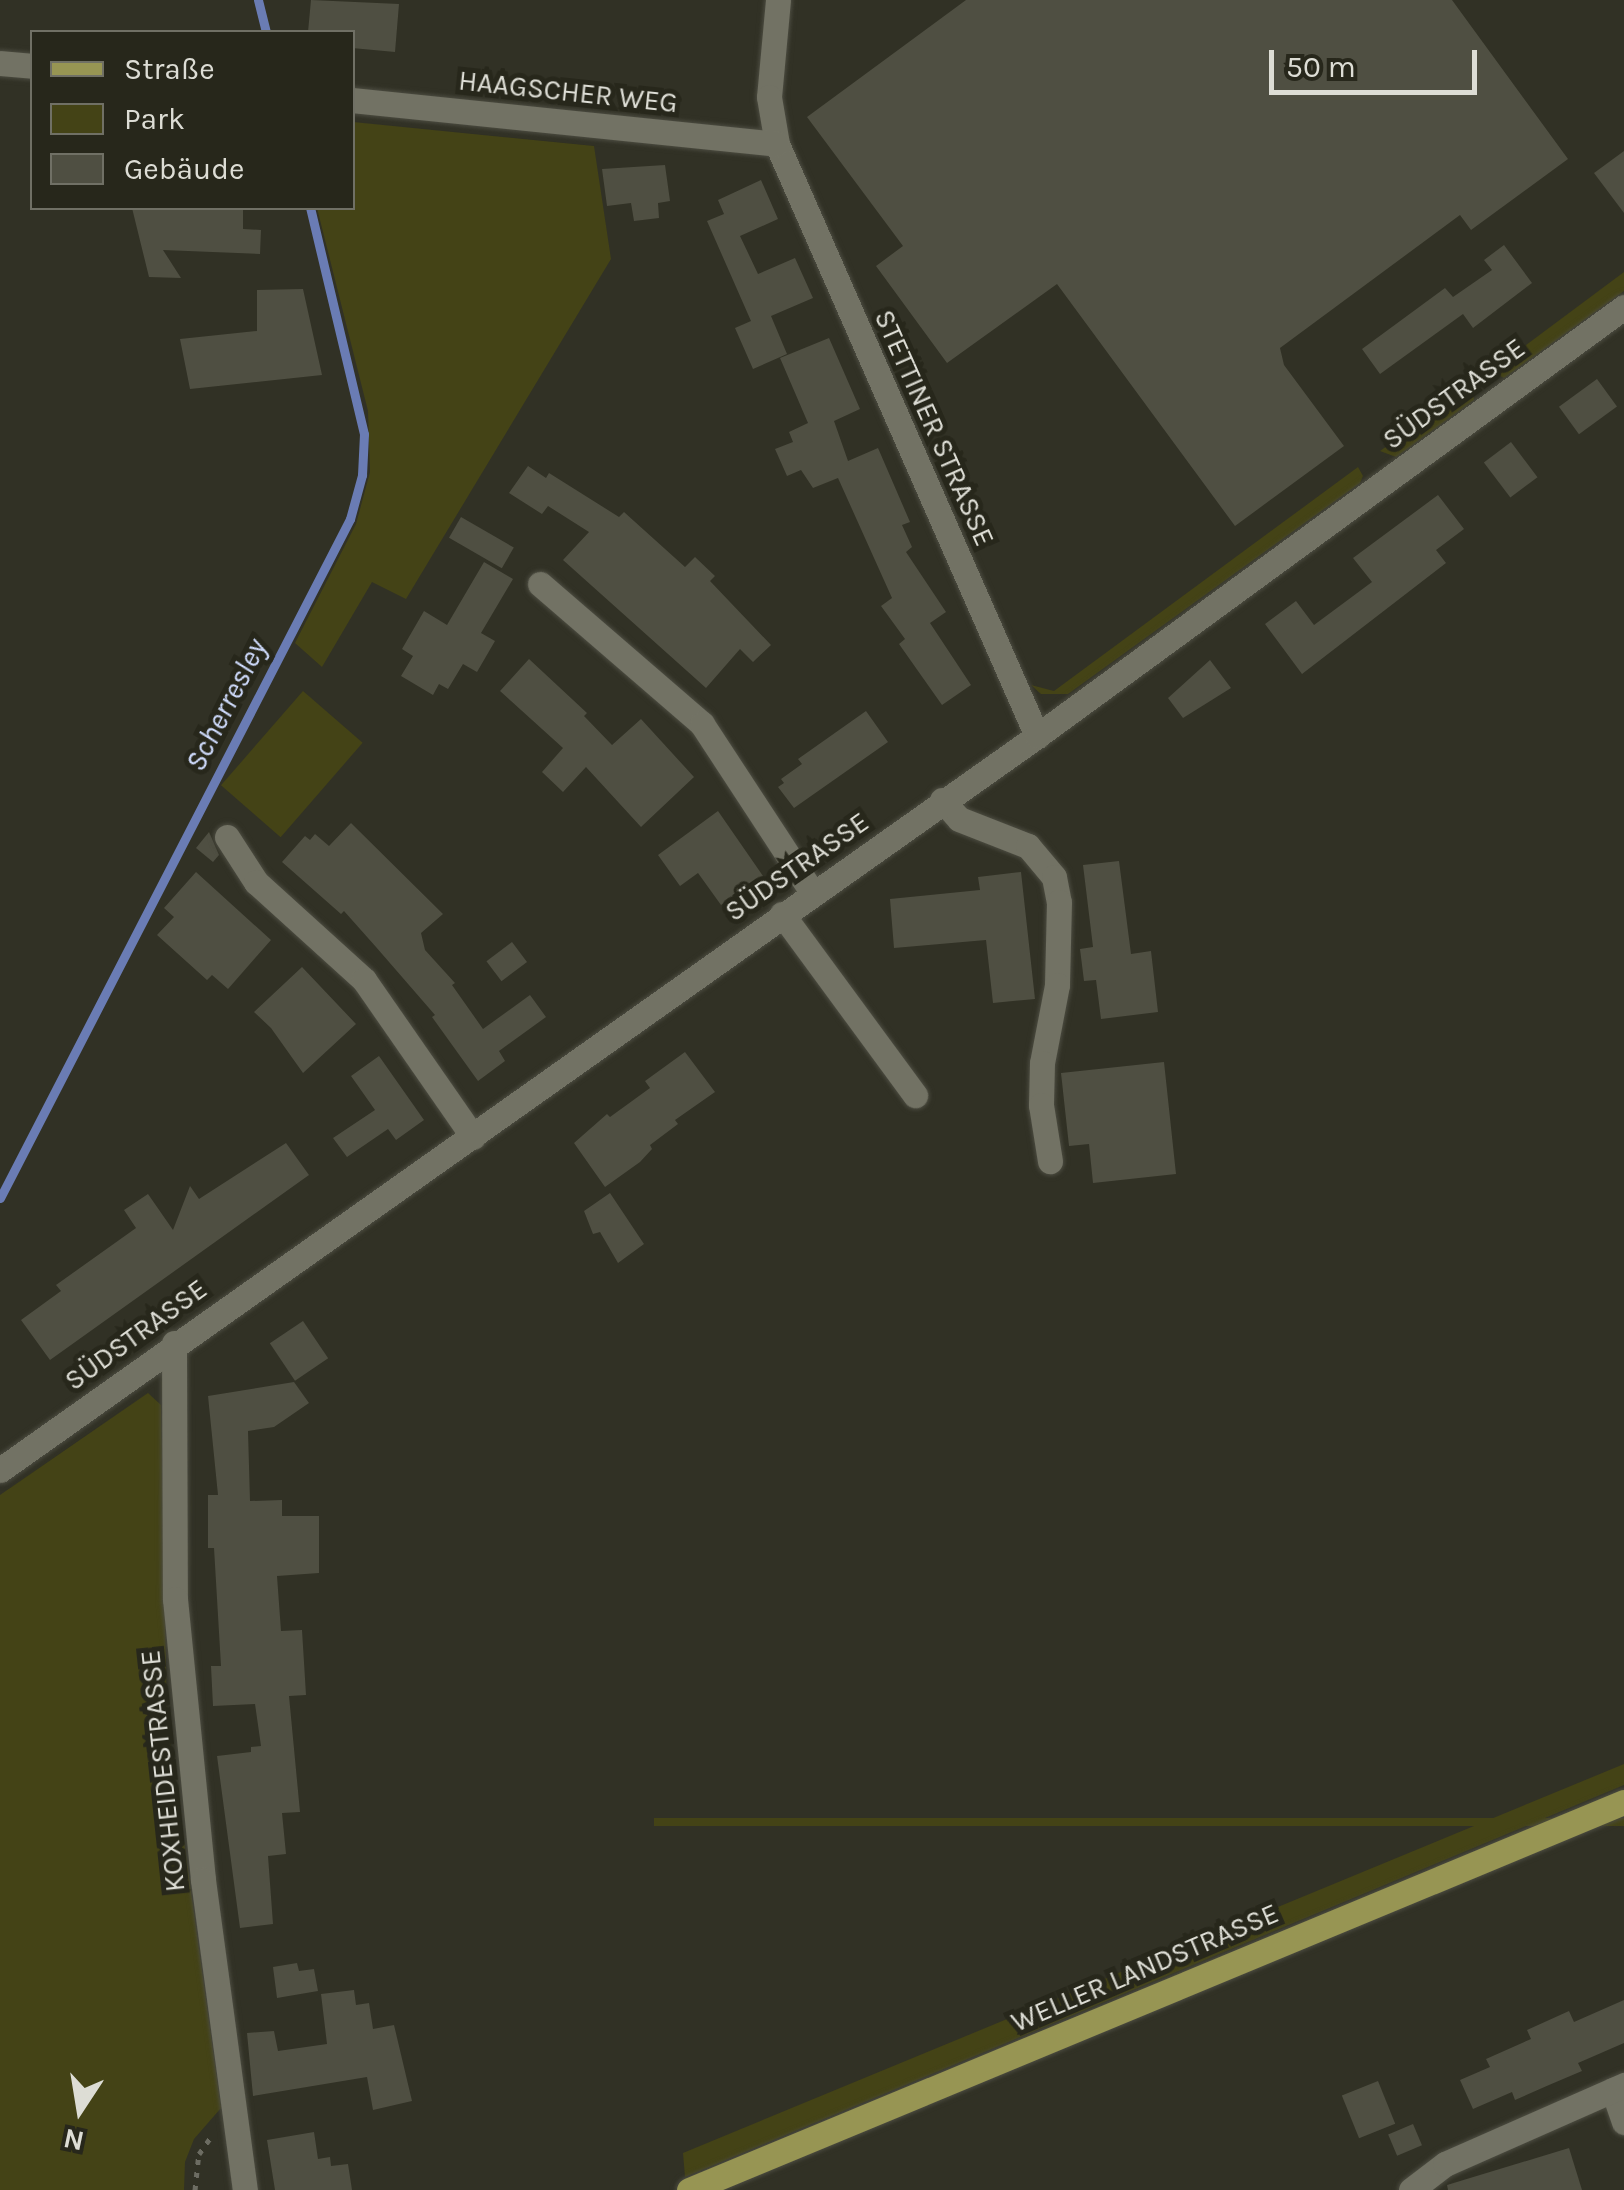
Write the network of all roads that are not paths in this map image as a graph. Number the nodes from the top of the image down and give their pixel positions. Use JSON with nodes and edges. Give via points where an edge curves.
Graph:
{"nodes":[{"id":1,"x":778,"y":0,"type":"edge"},
{"id":2,"x":0,"y":63,"type":"edge"},
{"id":3,"x":30,"y":66,"type":"edge"},
{"id":4,"x":355,"y":100,"type":"edge"},
{"id":5,"x":777,"y":144,"type":"junction"},
{"id":6,"x":1624,"y":308,"type":"edge"},
{"id":7,"x":540,"y":584,"type":"dead end"},
{"id":8,"x":1037,"y":736,"type":"junction"},
{"id":9,"x":942,"y":800,"type":"junction"},
{"id":10,"x":227,"y":837,"type":"dead end"},
{"id":11,"x":812,"y":892,"type":"junction"},
{"id":12,"x":782,"y":914,"type":"junction"},
{"id":13,"x":916,"y":1096,"type":"dead end"},
{"id":14,"x":473,"y":1137,"type":"junction"},
{"id":15,"x":1050,"y":1162,"type":"dead end"},
{"id":16,"x":174,"y":1342,"type":"junction"},
{"id":17,"x":0,"y":1470,"type":"edge"},
{"id":18,"x":1624,"y":1802,"type":"edge"},
{"id":19,"x":1619,"y":2088,"type":"edge"},
{"id":20,"x":1624,"y":2122,"type":"edge"},
{"id":21,"x":245,"y":2190,"type":"edge"},
{"id":22,"x":690,"y":2190,"type":"edge"},
{"id":23,"x":1411,"y":2190,"type":"edge"}],
"edges":[{"from":1,"to":5,"type":"street","name":"STETTINER STRASSE","via":[[769,97]]},
{"from":2,"to":3,"type":"street"},
{"from":4,"to":5,"type":"street","name":"HAAGSCHER WEG"},
{"from":5,"to":8,"type":"street","name":"STETTINER STRASSE"},
{"from":6,"to":8,"type":"street","name":"SÜDSTRASSE"},
{"from":7,"to":11,"type":"street","via":[[702,724]]},
{"from":8,"to":9,"type":"street","name":"SÜDSTRASSE"},
{"from":9,"to":11,"type":"street","name":"SÜDSTRASSE"},
{"from":9,"to":15,"type":"street","via":[[959,819],[1028,846],[1054,877],[1056,984],[1041,1105]]},
{"from":10,"to":14,"type":"street","via":[[256,882],[364,980]]},
{"from":11,"to":12,"type":"street","name":"SÜDSTRASSE"},
{"from":12,"to":13,"type":"street"},
{"from":12,"to":14,"type":"street","name":"SÜDSTRASSE"},
{"from":14,"to":16,"type":"street","name":"SÜDSTRASSE"},
{"from":16,"to":17,"type":"street","name":"SÜDSTRASSE"},
{"from":16,"to":21,"type":"street","name":"KOXHEIDESTRASSE","via":[[176,1598],[203,1880]]},
{"from":18,"to":22,"type":"main road","name":"WELLER LANDSTRASSE"},
{"from":19,"to":20,"type":"street"},
{"from":19,"to":23,"type":"street","via":[[1445,2164]]}]}
